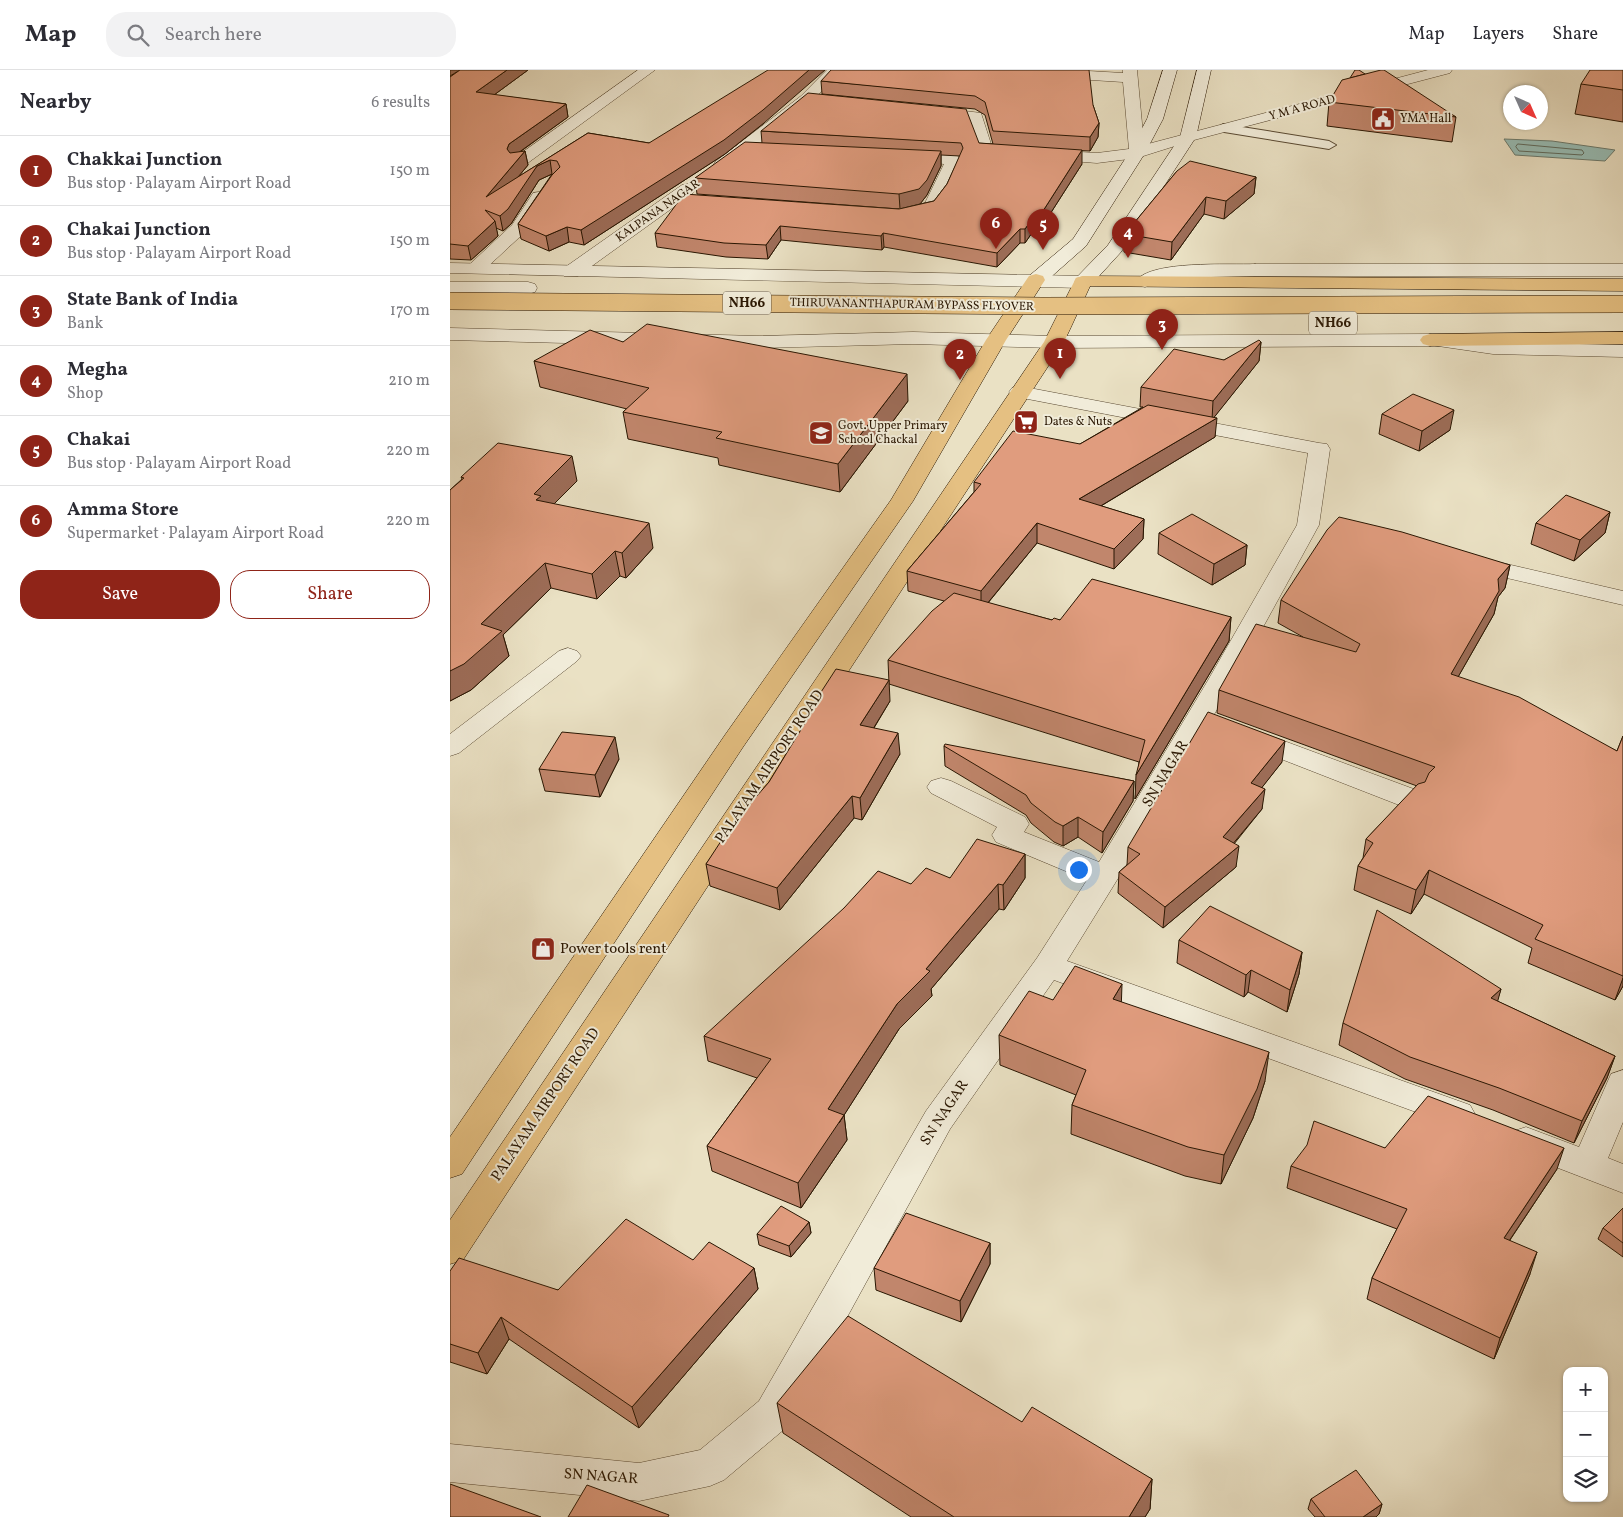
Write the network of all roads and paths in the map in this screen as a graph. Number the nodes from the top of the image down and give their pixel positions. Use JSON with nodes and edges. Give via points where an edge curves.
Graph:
{"nodes":[{"id":1,"x":648,"y":70,"type":"edge"},
{"id":2,"x":834,"y":70,"type":"edge"},
{"id":3,"x":997,"y":70,"type":"edge"},
{"id":4,"x":1170,"y":70,"type":"edge"},
{"id":5,"x":1204,"y":70,"type":"edge"},
{"id":6,"x":1445,"y":70,"type":"edge"},
{"id":7,"x":1129,"y":74,"type":"edge"},
{"id":8,"x":806,"y":99,"type":"junction"},
{"id":9,"x":826,"y":101,"type":"edge"},
{"id":10,"x":915,"y":110,"type":"edge"},
{"id":11,"x":1223,"y":128,"type":"junction"},
{"id":12,"x":1188,"y":137,"type":"junction"},
{"id":13,"x":1329,"y":145,"type":"dead end"},
{"id":14,"x":741,"y":150,"type":"junction"},
{"id":15,"x":770,"y":151,"type":"edge"},
{"id":16,"x":985,"y":151,"type":"junction"},
{"id":17,"x":1137,"y":153,"type":"junction"},
{"id":18,"x":889,"y":156,"type":"edge"},
{"id":19,"x":954,"y":160,"type":"junction"},
{"id":20,"x":519,"y":162,"type":"edge"},
{"id":21,"x":547,"y":185,"type":"edge"},
{"id":22,"x":674,"y":199,"type":"junction"},
{"id":23,"x":733,"y":203,"type":"edge"},
{"id":24,"x":890,"y":216,"type":"edge"},
{"id":25,"x":450,"y":268,"type":"edge"},
{"id":26,"x":476,"y":268,"type":"junction"},
{"id":27,"x":1623,"y":270,"type":"edge"},
{"id":28,"x":571,"y":272,"type":"junction"},
{"id":29,"x":912,"y":277,"type":"junction"},
{"id":30,"x":1036,"y":280,"type":"junction"},
{"id":31,"x":1145,"y":281,"type":"junction"},
{"id":32,"x":1083,"y":282,"type":"junction"},
{"id":33,"x":1623,"y":284,"type":"edge"},
{"id":34,"x":450,"y":288,"type":"edge"},
{"id":35,"x":450,"y":301,"type":"edge"},
{"id":36,"x":1623,"y":304,"type":"edge"},
{"id":37,"x":450,"y":318,"type":"edge"},
{"id":38,"x":1623,"y":322,"type":"edge"},
{"id":39,"x":1047,"y":324,"type":"junction"},
{"id":40,"x":450,"y":334,"type":"edge"},
{"id":41,"x":1623,"y":338,"type":"edge"},
{"id":42,"x":996,"y":340,"type":"junction"},
{"id":43,"x":1430,"y":340,"type":"junction"},
{"id":44,"x":1623,"y":351,"type":"edge"},
{"id":45,"x":1019,"y":392,"type":"junction"},
{"id":46,"x":1451,"y":558,"type":"edge"},
{"id":47,"x":1623,"y":598,"type":"edge"},
{"id":48,"x":568,"y":656,"type":"dead end"},
{"id":49,"x":1199,"y":718,"type":"junction"},
{"id":50,"x":450,"y":747,"type":"edge"},
{"id":51,"x":941,"y":787,"type":"dead end"},
{"id":52,"x":1409,"y":798,"type":"edge"},
{"id":53,"x":1105,"y":876,"type":"junction"},
{"id":54,"x":1048,"y":966,"type":"junction"},
{"id":55,"x":1623,"y":1084,"type":"edge"},
{"id":56,"x":450,"y":1164,"type":"edge"},
{"id":57,"x":1588,"y":1165,"type":"junction"},
{"id":58,"x":1623,"y":1179,"type":"edge"},
{"id":59,"x":450,"y":1249,"type":"edge"},
{"id":60,"x":450,"y":1463,"type":"edge"}],
"edges":[{"from":1,"to":20,"type":"street"},
{"from":2,"to":8,"type":"street","name":"KALPANA NAGAR"},
{"from":3,"to":7,"type":"street"},
{"from":4,"to":17,"type":"street","via":[[1155,119]]},
{"from":5,"to":12,"type":"street"},
{"from":6,"to":11,"type":"street","name":"Y M A ROAD"},
{"from":7,"to":17,"type":"street"},
{"from":8,"to":9,"type":"street"},
{"from":8,"to":14,"type":"street","name":"KALPANA NAGAR"},
{"from":10,"to":16,"type":"street","via":[[975,116]]},
{"from":11,"to":12,"type":"street","name":"Y M A ROAD"},
{"from":11,"to":13,"type":"lane"},
{"from":12,"to":17,"type":"street","name":"Y M A ROAD"},
{"from":12,"to":32,"type":"street","via":[[1115,248]]},
{"from":14,"to":15,"type":"street"},
{"from":14,"to":22,"type":"street","name":"KALPANA NAGAR"},
{"from":16,"to":17,"type":"street","name":"Y M A ROAD","via":[[1097,158]]},
{"from":16,"to":19,"type":"street","name":"Y M A ROAD","via":[[959,155]]},
{"from":17,"to":30,"type":"street","via":[[1080,242]]},
{"from":18,"to":19,"type":"street"},
{"from":19,"to":24,"type":"street","via":[[937,197],[927,210]]},
{"from":21,"to":26,"type":"street","via":[[518,229]]},
{"from":22,"to":23,"type":"street"},
{"from":22,"to":28,"type":"street","name":"KALPANA NAGAR"},
{"from":25,"to":26,"type":"street"},
{"from":26,"to":28,"type":"street"},
{"from":27,"to":31,"type":"street","via":[[1255,270],[1164,273]]},
{"from":28,"to":29,"type":"street"},
{"from":29,"to":30,"type":"street"},
{"from":29,"to":34,"type":"street","via":[[883,286],[843,290]]},
{"from":30,"to":32,"type":"street"},
{"from":30,"to":42,"type":"main road"},
{"from":31,"to":32,"type":"main road"},
{"from":31,"to":33,"type":"main road"},
{"from":32,"to":39,"type":"main road","name":"PALAYAM AIRPORT ROAD"},
{"from":35,"to":39,"type":"main road","name":"THIRUVANANTHAPURAM BYPASS FLYOVER","number":"NH66","bridge":true},
{"from":36,"to":39,"type":"main road","number":"NH66","bridge":true},
{"from":37,"to":39,"type":"main road","name":"THIRUVANANTHAPURAM BYPASS FLYOVER","number":"NH66"},
{"from":38,"to":39,"type":"main road","number":"NH66"},
{"from":39,"to":42,"type":"street"},
{"from":39,"to":43,"type":"street"},
{"from":39,"to":45,"type":"main road","name":"PALAYAM AIRPORT ROAD"},
{"from":40,"to":42,"type":"street","via":[[758,342],[913,338]]},
{"from":41,"to":43,"type":"main road"},
{"from":42,"to":56,"type":"main road","via":[[902,501],[734,741]]},
{"from":43,"to":44,"type":"street","via":[[1494,348]]},
{"from":45,"to":49,"type":"street","name":"SN NAGAR","via":[[1319,449],[1317,527]]},
{"from":45,"to":59,"type":"main road","name":"PALAYAM AIRPORT ROAD"},
{"from":46,"to":47,"type":"street"},
{"from":48,"to":50,"type":"street"},
{"from":49,"to":52,"type":"street"},
{"from":49,"to":53,"type":"street","name":"SN NAGAR"},
{"from":51,"to":53,"type":"street","via":[[1016,824],[1006,835]]},
{"from":53,"to":54,"type":"street","name":"SN NAGAR"},
{"from":54,"to":57,"type":"street"},
{"from":54,"to":60,"type":"street","name":"SN NAGAR","via":[[938,1120],[773,1414],[710,1467],[638,1482]]},
{"from":55,"to":57,"type":"street"},
{"from":57,"to":58,"type":"street"}]}
